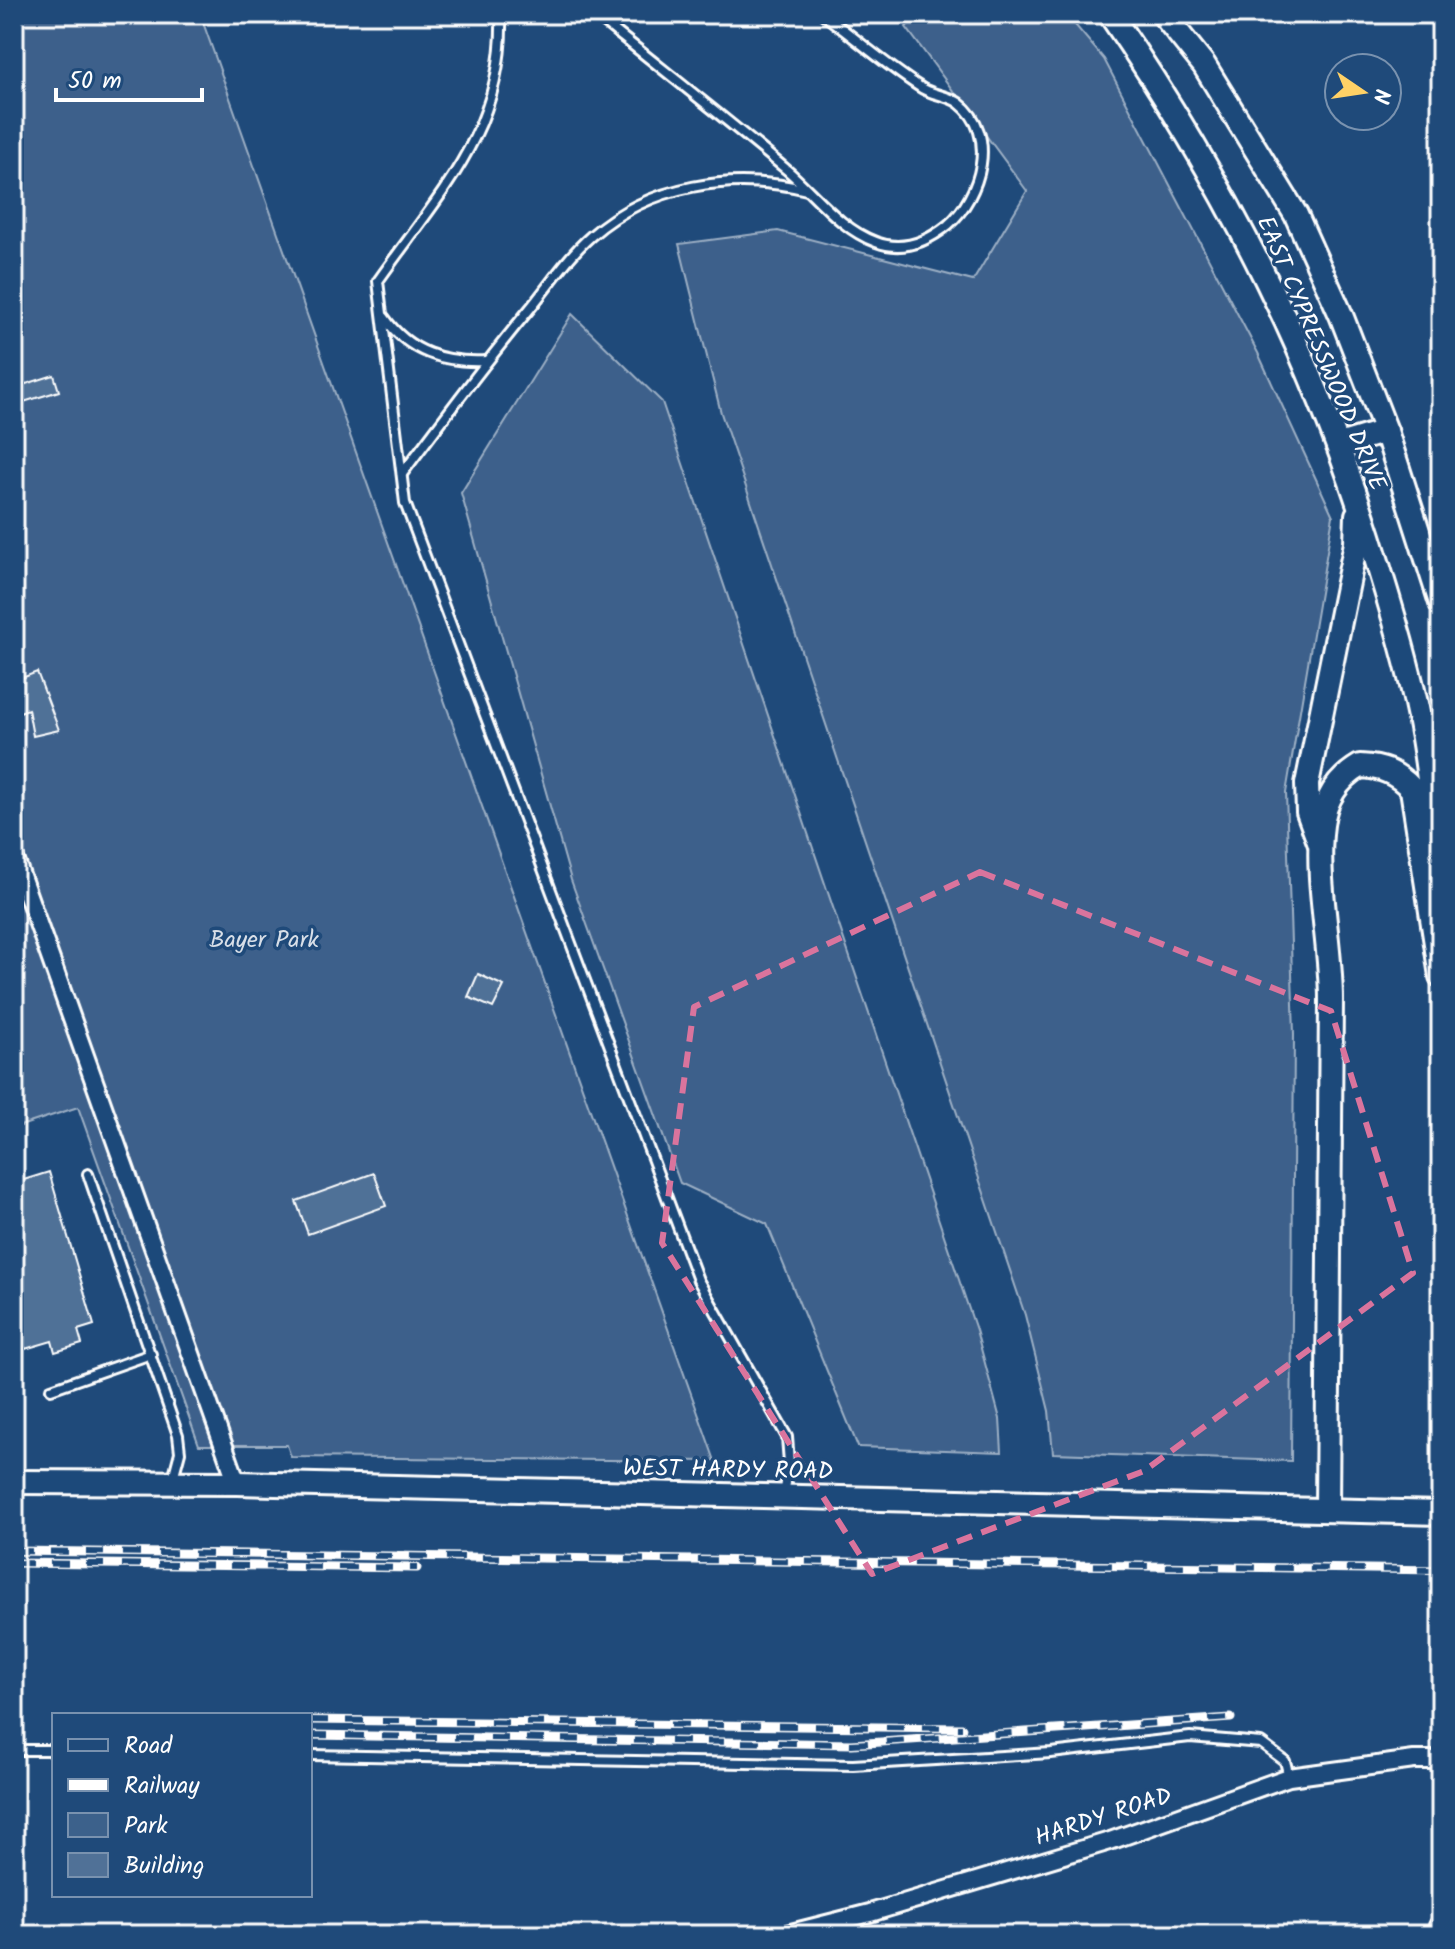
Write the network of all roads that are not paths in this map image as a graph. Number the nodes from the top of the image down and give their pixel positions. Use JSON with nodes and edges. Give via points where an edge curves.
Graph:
{"nodes":[{"id":1,"x":501,"y":14,"type":"edge"},
{"id":2,"x":594,"y":14,"type":"edge"},
{"id":3,"x":823,"y":14,"type":"edge"},
{"id":4,"x":1110,"y":14,"type":"edge"},
{"id":5,"x":1163,"y":14,"type":"edge"},
{"id":6,"x":808,"y":190,"type":"junction"},
{"id":7,"x":382,"y":313,"type":"junction"},
{"id":8,"x":486,"y":361,"type":"junction"},
{"id":9,"x":1386,"y":431,"type":"junction"},
{"id":10,"x":1339,"y":445,"type":"junction"},
{"id":11,"x":401,"y":475,"type":"junction"},
{"id":12,"x":1408,"y":492,"type":"junction"},
{"id":13,"x":1358,"y":499,"type":"junction"},
{"id":14,"x":1441,"y":541,"type":"edge"},
{"id":15,"x":1441,"y":603,"type":"edge"},
{"id":16,"x":1321,"y":846,"type":"junction"},
{"id":17,"x":14,"y":856,"type":"edge"},
{"id":18,"x":1441,"y":882,"type":"edge"},
{"id":19,"x":1441,"y":976,"type":"edge"},
{"id":20,"x":88,"y":1174,"type":"dead end"},
{"id":21,"x":151,"y":1354,"type":"junction"},
{"id":22,"x":51,"y":1389,"type":"dead end"},
{"id":23,"x":14,"y":1482,"type":"edge"},
{"id":24,"x":172,"y":1483,"type":"junction"},
{"id":25,"x":237,"y":1483,"type":"junction"},
{"id":26,"x":784,"y":1496,"type":"junction"},
{"id":27,"x":1327,"y":1510,"type":"junction"},
{"id":28,"x":1441,"y":1513,"type":"edge"},
{"id":29,"x":14,"y":1750,"type":"edge"},
{"id":30,"x":52,"y":1750,"type":"edge"},
{"id":31,"x":312,"y":1755,"type":"edge"},
{"id":32,"x":1441,"y":1760,"type":"edge"},
{"id":33,"x":1289,"y":1777,"type":"junction"},
{"id":34,"x":1441,"y":1927,"type":"edge"},
{"id":35,"x":783,"y":1935,"type":"edge"},
{"id":36,"x":1441,"y":1935,"type":"edge"}],
"edges":[{"from":1,"to":7,"type":"lane","via":[[502,47],[492,99],[472,148],[378,281]]},
{"from":2,"to":6,"type":"lane"},
{"from":3,"to":6,"type":"lane","via":[[923,89],[959,103],[979,132],[983,161],[974,191],[954,219],[930,239],[902,247],[875,242],[838,219]]},
{"from":4,"to":10,"type":"main road","name":"EAST CYPRESSWOOD DRIVE","via":[[1165,94],[1252,245]]},
{"from":5,"to":9,"type":"main road","name":"EAST CYPRESSWOOD DRIVE","via":[[1204,65],[1296,215]]},
{"from":6,"to":8,"type":"lane","via":[[729,181],[678,189],[631,208],[590,237]]},
{"from":7,"to":8,"type":"lane","via":[[402,338],[429,355],[457,362]]},
{"from":7,"to":11,"type":"lane"},
{"from":8,"to":11,"type":"lane"},
{"from":9,"to":10,"type":"main road"},
{"from":9,"to":12,"type":"main road","name":"EAST CYPRESSWOOD DRIVE"},
{"from":10,"to":13,"type":"main road","name":"EAST CYPRESSWOOD DRIVE"},
{"from":11,"to":26,"type":"lane","via":[[405,503],[698,1280],[787,1437]]},
{"from":12,"to":14,"type":"main road"},
{"from":12,"to":15,"type":"main road","name":"EAST CYPRESSWOOD DRIVE"},
{"from":13,"to":16,"type":"main road","via":[[1356,543],[1307,784],[1308,812]]},
{"from":13,"to":18,"type":"main road","name":"EAST CYPRESSWOOD DRIVE","via":[[1423,736]]},
{"from":16,"to":19,"type":"main road","via":[[1330,796],[1346,774],[1360,766],[1381,767],[1412,789]]},
{"from":16,"to":27,"type":"main road","via":[[1331,968]]},
{"from":17,"to":25,"type":"street"},
{"from":20,"to":21,"type":"lane"},
{"from":21,"to":22,"type":"lane"},
{"from":21,"to":24,"type":"lane","via":[[178,1435],[180,1452]]},
{"from":23,"to":24,"type":"main road","name":"WEST HARDY ROAD"},
{"from":24,"to":25,"type":"main road","name":"WEST HARDY ROAD"},
{"from":25,"to":26,"type":"main road","name":"WEST HARDY ROAD"},
{"from":26,"to":27,"type":"main road","name":"WEST HARDY ROAD"},
{"from":27,"to":28,"type":"main road","name":"WEST HARDY ROAD"},
{"from":29,"to":30,"type":"lane"},
{"from":31,"to":33,"type":"lane","via":[[853,1765],[1051,1753],[1190,1737],[1261,1743],[1285,1761]]},
{"from":32,"to":33,"type":"street","name":"HARDY ROAD"},
{"from":33,"to":35,"type":"street","name":"HARDY ROAD","via":[[1110,1841]]},
{"from":34,"to":36,"type":"main road"}]}
